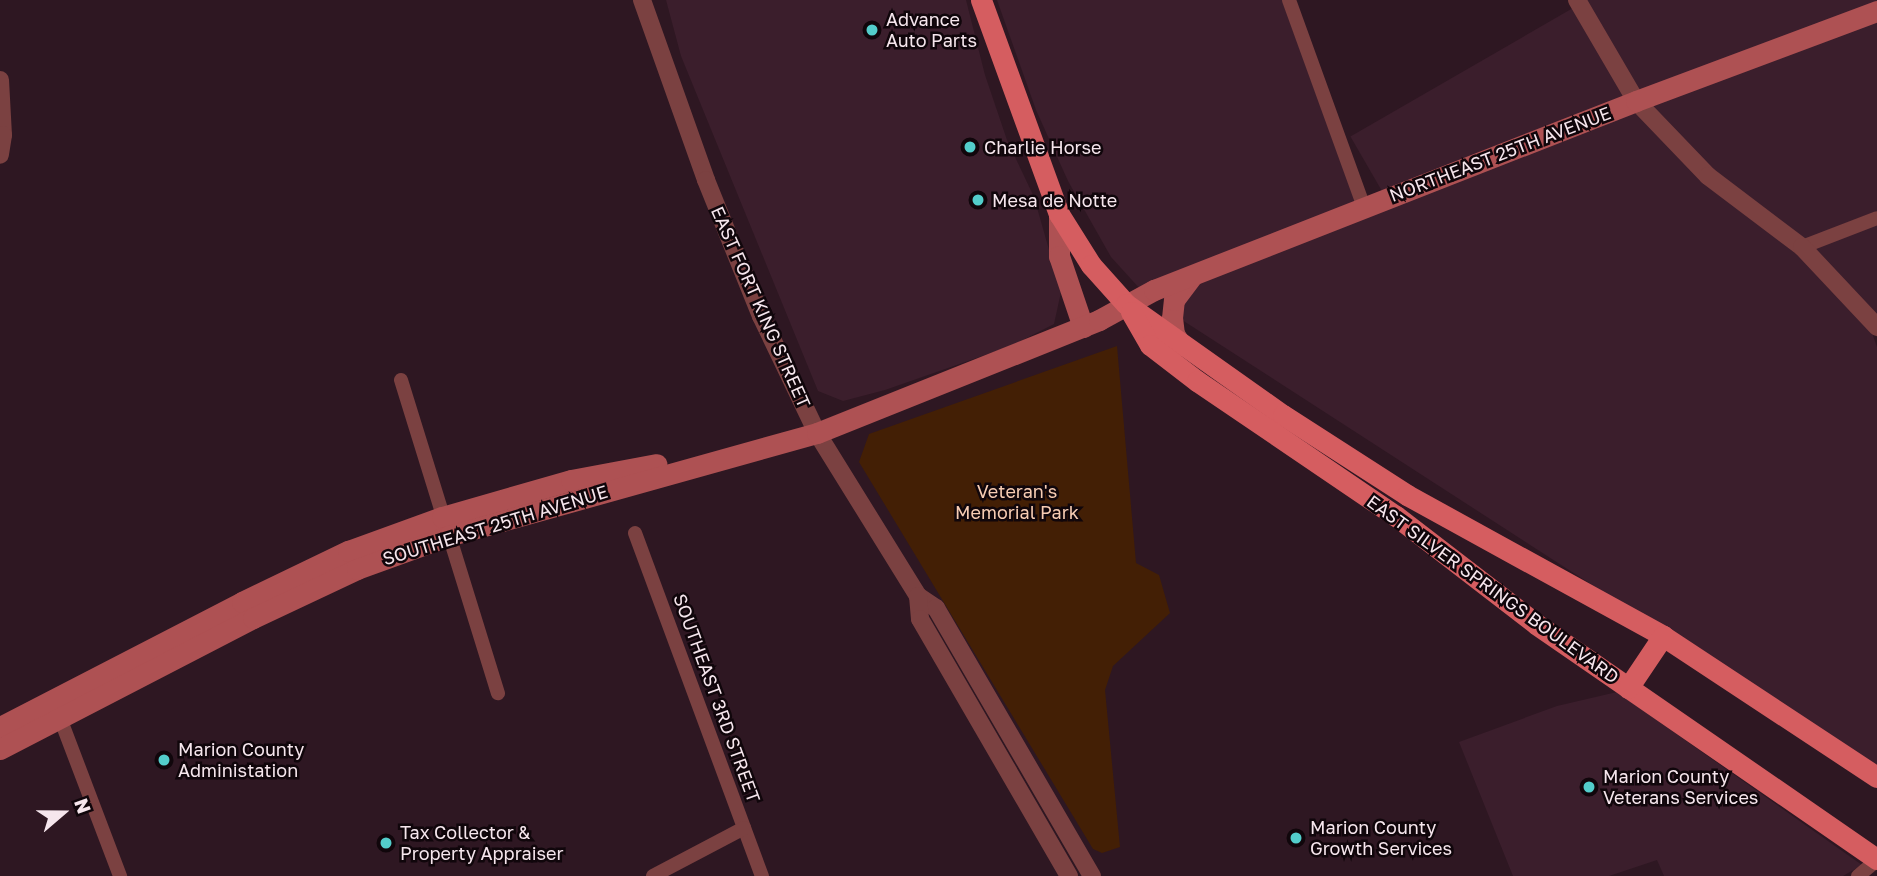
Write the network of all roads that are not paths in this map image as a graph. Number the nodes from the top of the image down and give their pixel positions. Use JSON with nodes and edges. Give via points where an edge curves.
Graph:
{"nodes":[{"id":1,"x":642,"y":0,"type":"edge"},
{"id":2,"x":981,"y":0,"type":"edge"},
{"id":3,"x":1289,"y":0,"type":"edge"},
{"id":4,"x":1577,"y":0,"type":"edge"},
{"id":5,"x":1877,"y":11,"type":"edge"},
{"id":6,"x":0,"y":80,"type":"edge"},
{"id":7,"x":1636,"y":101,"type":"junction"},
{"id":8,"x":0,"y":155,"type":"edge"},
{"id":9,"x":1364,"y":207,"type":"junction"},
{"id":10,"x":1059,"y":214,"type":"junction"},
{"id":11,"x":1877,"y":218,"type":"edge"},
{"id":12,"x":1802,"y":247,"type":"junction"},
{"id":13,"x":1193,"y":274,"type":"junction"},
{"id":14,"x":1126,"y":304,"type":"junction"},
{"id":15,"x":1083,"y":327,"type":"junction"},
{"id":16,"x":1877,"y":327,"type":"edge"},
{"id":17,"x":1181,"y":345,"type":"junction"},
{"id":18,"x":401,"y":380,"type":"dead end"},
{"id":19,"x":817,"y":433,"type":"junction"},
{"id":20,"x":445,"y":526,"type":"junction"},
{"id":21,"x":635,"y":533,"type":"dead end"},
{"id":22,"x":918,"y":596,"type":"junction"},
{"id":23,"x":1663,"y":636,"type":"junction"},
{"id":24,"x":1628,"y":688,"type":"junction"},
{"id":25,"x":498,"y":693,"type":"dead end"},
{"id":26,"x":57,"y":710,"type":"junction"},
{"id":27,"x":0,"y":727,"type":"edge"},
{"id":28,"x":0,"y":749,"type":"edge"},
{"id":29,"x":1877,"y":777,"type":"edge"},
{"id":30,"x":744,"y":828,"type":"junction"},
{"id":31,"x":1877,"y":859,"type":"edge"},
{"id":32,"x":1067,"y":874,"type":"edge"},
{"id":33,"x":120,"y":876,"type":"edge"},
{"id":34,"x":653,"y":876,"type":"edge"},
{"id":35,"x":762,"y":876,"type":"edge"},
{"id":36,"x":1091,"y":876,"type":"edge"},
{"id":37,"x":1858,"y":876,"type":"edge"}],
"edges":[{"from":1,"to":19,"type":"street","name":"EAST FORT KING STREET","via":[[706,180],[761,316]]},
{"from":2,"to":10,"type":"main road","name":"EAST SILVER SPRINGS BOULEVARD"},
{"from":3,"to":9,"type":"street"},
{"from":4,"to":7,"type":"street"},
{"from":5,"to":7,"type":"main road","name":"NORTHEAST 25TH AVENUE"},
{"from":6,"to":8,"type":"street"},
{"from":7,"to":9,"type":"main road","name":"NORTHEAST 25TH AVENUE"},
{"from":7,"to":12,"type":"street","via":[[1708,176]]},
{"from":9,"to":13,"type":"main road","name":"NORTHEAST 25TH AVENUE"},
{"from":10,"to":14,"type":"main road","name":"EAST SILVER SPRINGS BOULEVARD","via":[[1091,265]]},
{"from":10,"to":15,"type":"main road","via":[[1059,256]]},
{"from":11,"to":12,"type":"street"},
{"from":12,"to":16,"type":"street"},
{"from":13,"to":14,"type":"main road","name":"NORTHEAST 25TH AVENUE"},
{"from":13,"to":17,"type":"main road","via":[[1174,300],[1174,334]]},
{"from":14,"to":15,"type":"main road","name":"SOUTHEAST 25TH AVENUE"},
{"from":14,"to":17,"type":"main road","name":"EAST SILVER SPRINGS BOULEVARD"},
{"from":14,"to":24,"type":"main road","name":"EAST SILVER SPRINGS BOULEVARD","via":[[1150,345],[1197,381],[1396,516]]},
{"from":15,"to":19,"type":"main road","name":"SOUTHEAST 25TH AVENUE"},
{"from":17,"to":23,"type":"main road","name":"EAST SILVER SPRINGS BOULEVARD","via":[[1407,495]]},
{"from":18,"to":20,"type":"street"},
{"from":19,"to":20,"type":"main road","name":"SOUTHEAST 25TH AVENUE"},
{"from":19,"to":22,"type":"street","name":"EAST FORT KING STREET"},
{"from":20,"to":25,"type":"street"},
{"from":20,"to":26,"type":"main road","name":"SOUTHEAST 25TH AVENUE"},
{"from":21,"to":30,"type":"street","name":"SOUTHEAST 3RD STREET"},
{"from":22,"to":32,"type":"street","name":"EAST FORT KING STREET","via":[[920,619]]},
{"from":22,"to":36,"type":"street","name":"EAST FORT KING STREET","via":[[936,608]]},
{"from":23,"to":24,"type":"main road"},
{"from":23,"to":29,"type":"main road","name":"EAST SILVER SPRINGS BOULEVARD"},
{"from":24,"to":31,"type":"main road","name":"EAST SILVER SPRINGS BOULEVARD"},
{"from":26,"to":27,"type":"main road","name":"SOUTHEAST 25TH AVENUE"},
{"from":26,"to":28,"type":"main road","name":"SOUTHEAST 25TH AVENUE"},
{"from":26,"to":33,"type":"street"},
{"from":30,"to":34,"type":"street"},
{"from":30,"to":35,"type":"street","name":"SOUTHEAST 3RD STREET"},
{"from":31,"to":37,"type":"street"}]}
